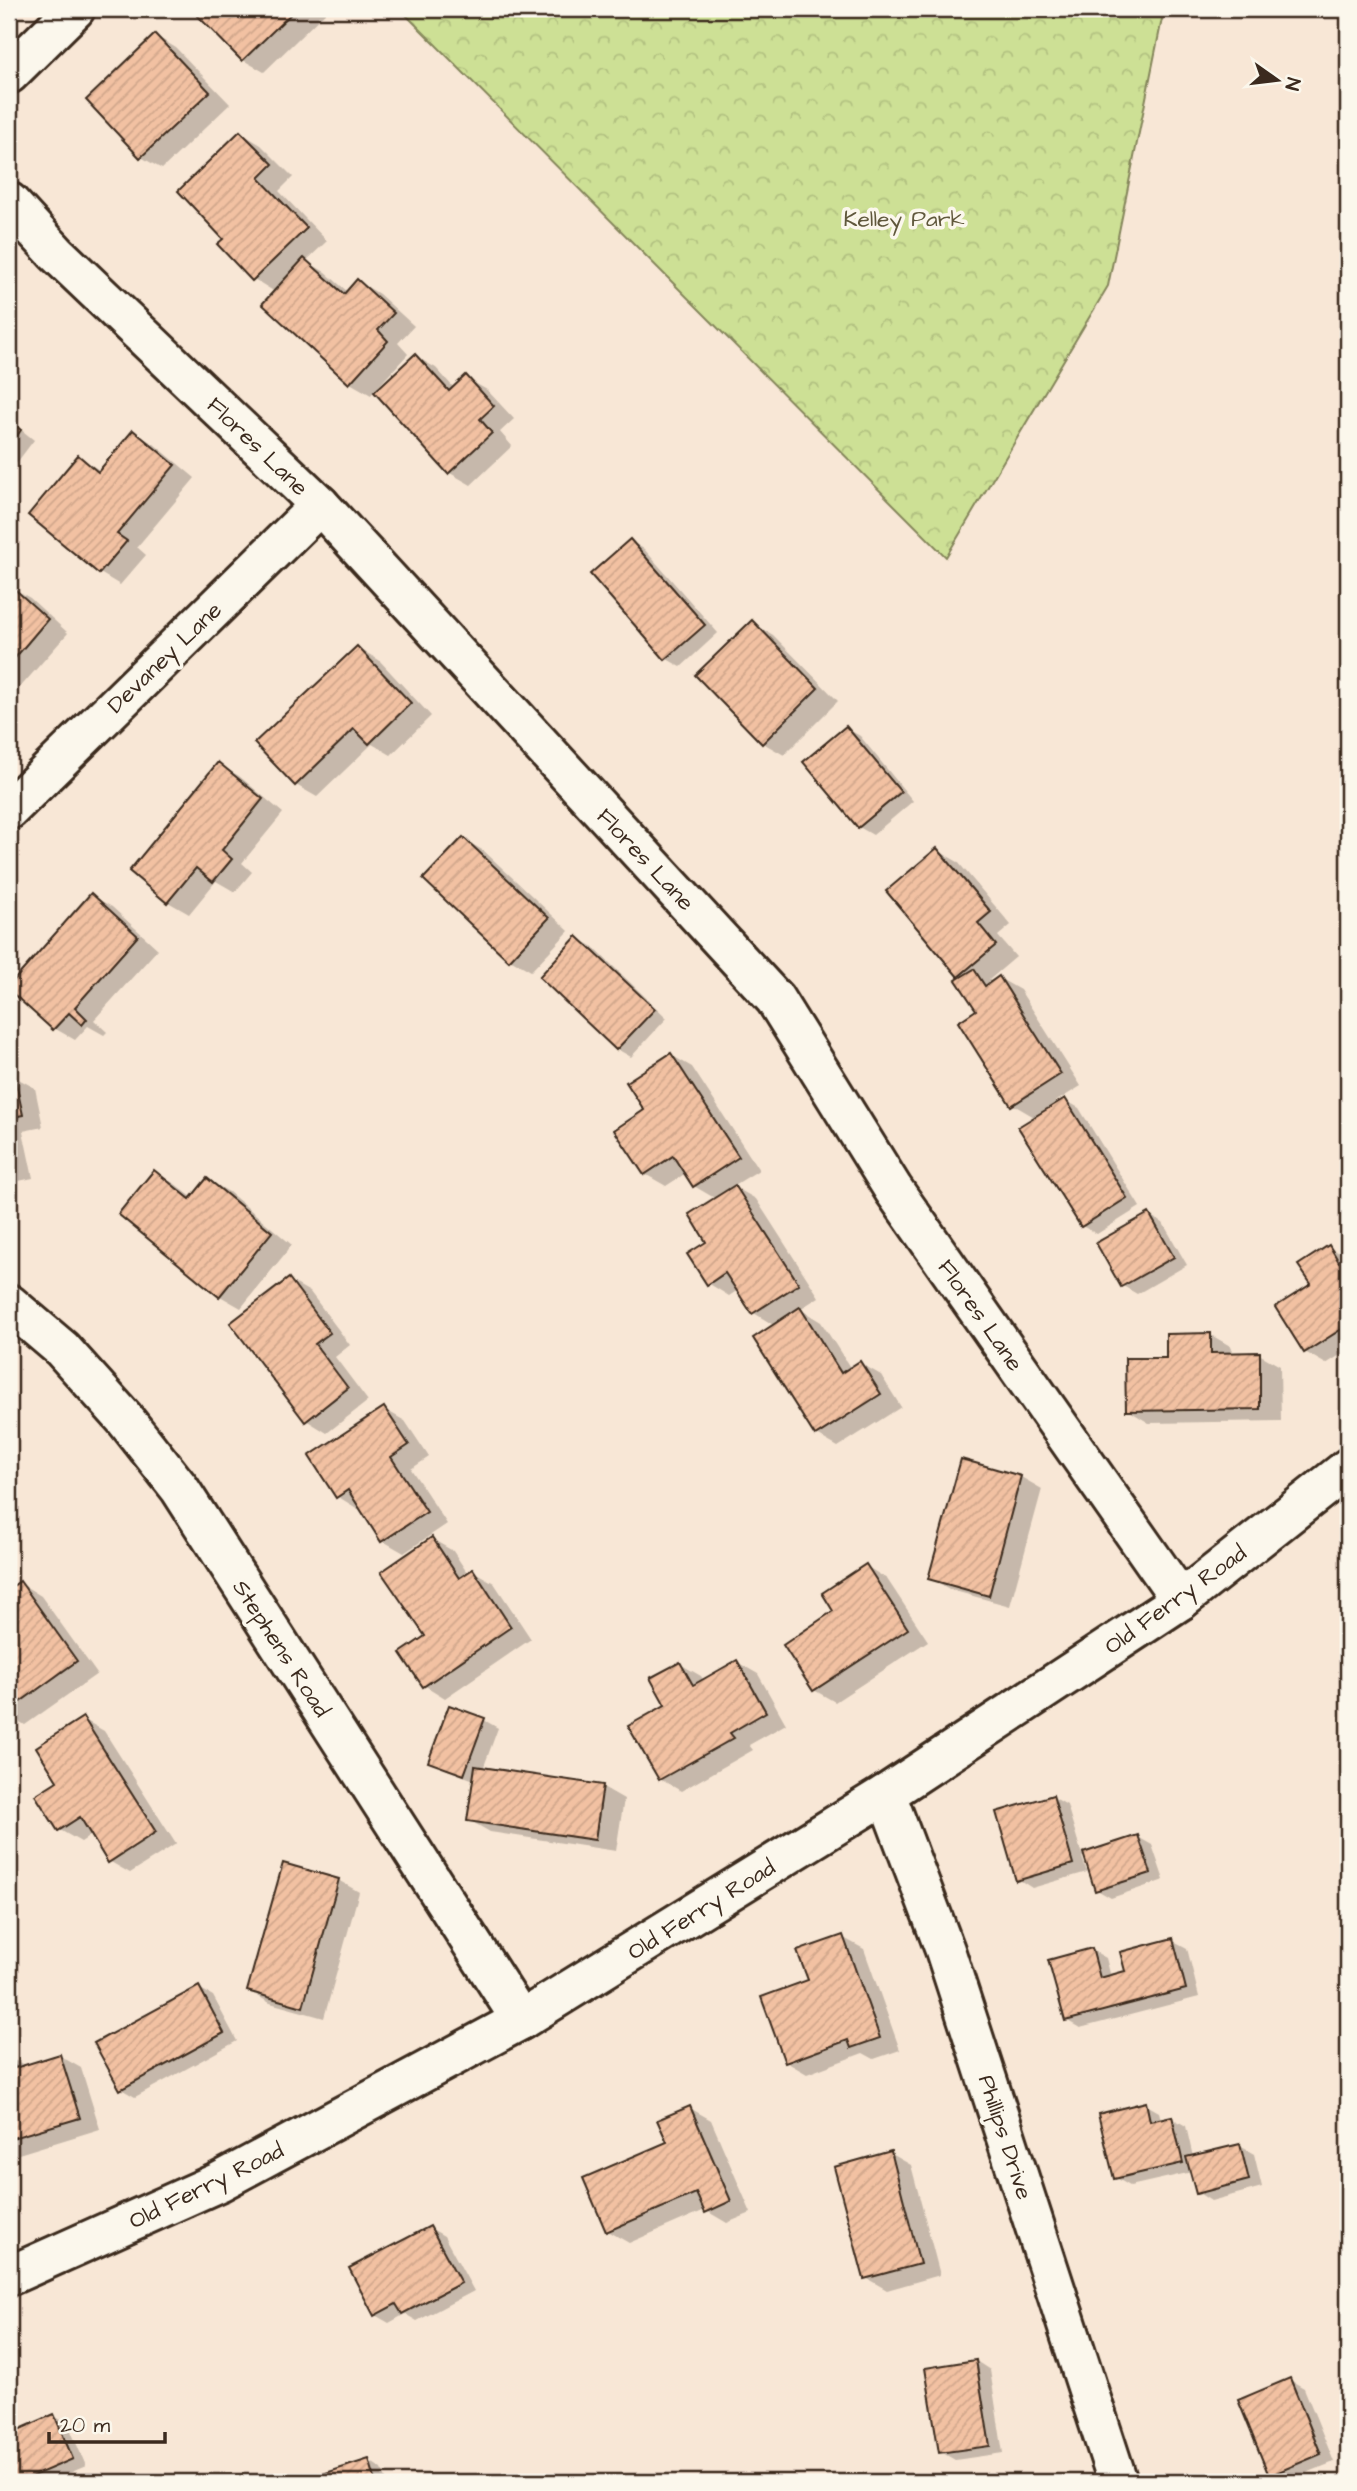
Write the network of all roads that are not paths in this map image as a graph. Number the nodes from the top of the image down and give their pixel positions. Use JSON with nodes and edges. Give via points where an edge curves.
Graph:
{"nodes":[{"id":1,"x":75,"y":9,"type":"edge"},
{"id":2,"x":9,"y":74,"type":"edge"},
{"id":3,"x":9,"y":202,"type":"edge"},
{"id":4,"x":320,"y":505,"type":"junction"},
{"id":5,"x":9,"y":810,"type":"edge"},
{"id":6,"x":9,"y":1304,"type":"edge"},
{"id":7,"x":1348,"y":1468,"type":"edge"},
{"id":8,"x":1181,"y":1600,"type":"junction"},
{"id":9,"x":886,"y":1794,"type":"junction"},
{"id":10,"x":521,"y":2020,"type":"junction"},
{"id":11,"x":9,"y":2276,"type":"edge"},
{"id":12,"x":1118,"y":2482,"type":"edge"}],
"edges":[{"from":1,"to":2,"type":"street"},
{"from":3,"to":4,"type":"street","name":"Flores Lane","via":[[56,253]]},
{"from":4,"to":5,"type":"street","name":"Devaney Lane"},
{"from":4,"to":8,"type":"street","name":"Flores Lane","via":[[775,999],[893,1189]]},
{"from":6,"to":10,"type":"street","name":"Stephens Road","via":[[62,1349],[180,1489]]},
{"from":7,"to":8,"type":"street","name":"Old Ferry Road"},
{"from":8,"to":9,"type":"street","name":"Old Ferry Road"},
{"from":9,"to":10,"type":"street","name":"Old Ferry Road"},
{"from":9,"to":12,"type":"street","name":"Phillips Drive","via":[[945,1950]]},
{"from":10,"to":11,"type":"street","name":"Old Ferry Road","via":[[219,2182]]}]}
